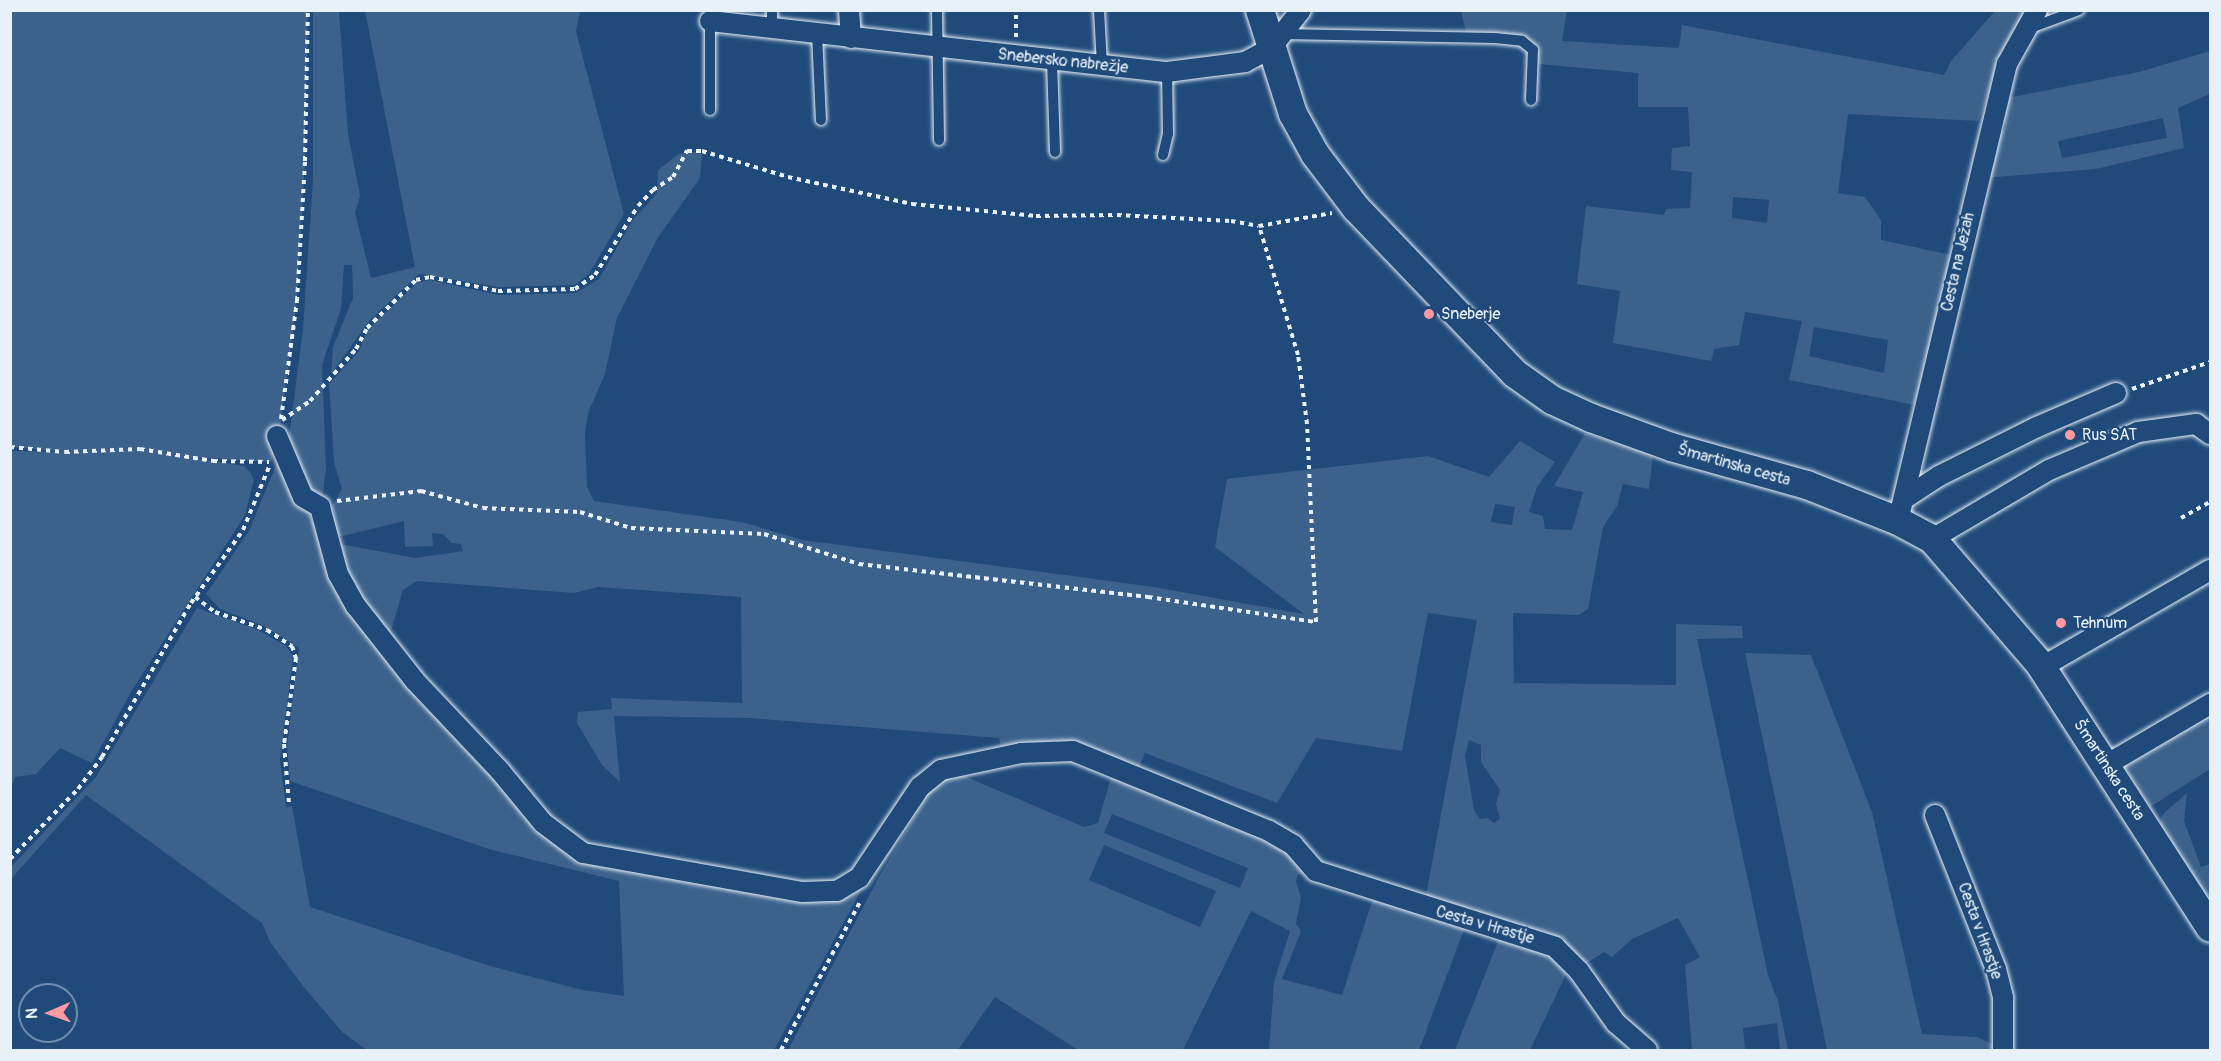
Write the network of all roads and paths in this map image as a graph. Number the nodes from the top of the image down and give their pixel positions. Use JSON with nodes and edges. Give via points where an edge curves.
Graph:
{"nodes":[{"id":1,"x":308,"y":10,"type":"edge"},
{"id":2,"x":849,"y":10,"type":"edge"},
{"id":3,"x":937,"y":10,"type":"edge"},
{"id":4,"x":1016,"y":10,"type":"edge"},
{"id":5,"x":1100,"y":10,"type":"edge"},
{"id":6,"x":1260,"y":10,"type":"edge"},
{"id":7,"x":1301,"y":10,"type":"edge"},
{"id":8,"x":2079,"y":10,"type":"edge"},
{"id":9,"x":772,"y":19,"type":"edge"},
{"id":10,"x":2033,"y":19,"type":"edge"},
{"id":11,"x":710,"y":21,"type":"joint"},
{"id":12,"x":817,"y":33,"type":"junction"},
{"id":13,"x":851,"y":38,"type":"junction"},
{"id":14,"x":1276,"y":41,"type":"junction"},
{"id":15,"x":937,"y":46,"type":"junction"},
{"id":16,"x":1016,"y":57,"type":"junction"},
{"id":17,"x":1052,"y":61,"type":"junction"},
{"id":18,"x":1102,"y":66,"type":"junction"},
{"id":19,"x":1167,"y":72,"type":"junction"},
{"id":20,"x":1531,"y":100,"type":"dead end"},
{"id":21,"x":710,"y":110,"type":"dead end"},
{"id":22,"x":821,"y":120,"type":"dead end"},
{"id":23,"x":939,"y":140,"type":"dead end"},
{"id":24,"x":1055,"y":152,"type":"dead end"},
{"id":25,"x":1163,"y":155,"type":"dead end"},
{"id":26,"x":1356,"y":208,"type":"junction"},
{"id":27,"x":1259,"y":226,"type":"junction"},
{"id":28,"x":2211,"y":362,"type":"edge"},
{"id":29,"x":2116,"y":393,"type":"joint"},
{"id":30,"x":279,"y":429,"type":"junction"},
{"id":31,"x":2211,"y":434,"type":"edge"},
{"id":32,"x":10,"y":447,"type":"edge"},
{"id":33,"x":271,"y":462,"type":"junction"},
{"id":34,"x":2211,"y":502,"type":"edge"},
{"id":35,"x":320,"y":507,"type":"junction"},
{"id":36,"x":1901,"y":510,"type":"junction"},
{"id":37,"x":2181,"y":518,"type":"dead end"},
{"id":38,"x":1932,"y":539,"type":"junction"},
{"id":39,"x":2211,"y":570,"type":"edge"},
{"id":40,"x":195,"y":597,"type":"junction"},
{"id":41,"x":2042,"y":667,"type":"junction"},
{"id":42,"x":2211,"y":704,"type":"edge"},
{"id":43,"x":2106,"y":765,"type":"junction"},
{"id":44,"x":289,"y":803,"type":"dead end"},
{"id":45,"x":1935,"y":815,"type":"dead end"},
{"id":46,"x":10,"y":859,"type":"edge"},
{"id":47,"x":864,"y":896,"type":"dead end"},
{"id":48,"x":2211,"y":927,"type":"edge"},
{"id":49,"x":781,"y":1050,"type":"edge"},
{"id":50,"x":1647,"y":1050,"type":"edge"},
{"id":51,"x":2003,"y":1050,"type":"edge"}],
"edges":[{"from":1,"to":30,"type":"path","via":[[297,301]]},
{"from":2,"to":13,"type":"street"},
{"from":3,"to":15,"type":"lane"},
{"from":4,"to":16,"type":"path"},
{"from":5,"to":18,"type":"lane"},
{"from":6,"to":14,"type":"main road","name":"Šmartinska cesta"},
{"from":7,"to":14,"type":"street"},
{"from":8,"to":10,"type":"lane"},
{"from":9,"to":11,"type":"street","name":"Snebersko nabrežje"},
{"from":9,"to":12,"type":"street","name":"Snebersko nabrežje"},
{"from":10,"to":36,"type":"street","name":"Cesta na Ježah","via":[[2007,64]]},
{"from":11,"to":21,"type":"lane","name":"Snebersko nabrežje"},
{"from":12,"to":13,"type":"street","name":"Snebersko nabrežje"},
{"from":12,"to":22,"type":"lane"},
{"from":13,"to":15,"type":"street","name":"Snebersko nabrežje"},
{"from":14,"to":19,"type":"street","name":"Snebersko nabrežje","via":[[1245,62]]},
{"from":14,"to":20,"type":"lane","via":[[1495,38],[1522,42],[1533,50]]},
{"from":14,"to":26,"type":"main road","name":"Šmartinska cesta","via":[[1303,134]]},
{"from":15,"to":16,"type":"street","name":"Snebersko nabrežje"},
{"from":15,"to":23,"type":"lane"},
{"from":16,"to":17,"type":"street","name":"Snebersko nabrežje"},
{"from":17,"to":18,"type":"street","name":"Snebersko nabrežje"},
{"from":17,"to":24,"type":"lane"},
{"from":18,"to":19,"type":"street","name":"Snebersko nabrežje"},
{"from":19,"to":25,"type":"lane","via":[[1168,134]]},
{"from":26,"to":27,"type":"path"},
{"from":26,"to":36,"type":"main road","name":"Šmartinska cesta","via":[[1514,373],[1552,400],[1623,431]]},
{"from":27,"to":30,"type":"path","via":[[1129,216],[1036,216],[912,204],[788,177],[702,151],[687,151],[673,177],[638,206],[595,275],[575,289],[498,291],[430,277],[416,279],[367,328],[356,349],[310,401]]},
{"from":27,"to":35,"type":"path","via":[[1298,355],[1307,424],[1316,622],[1148,597],[859,564],[764,534],[631,528],[580,512],[483,508],[421,491],[351,497]]},
{"from":28,"to":29,"type":"path"},
{"from":29,"to":36,"type":"street","via":[[1939,476]]},
{"from":30,"to":33,"type":"path"},
{"from":30,"to":35,"type":"street","via":[[303,497]]},
{"from":31,"to":38,"type":"street","via":[[2196,424],[2138,432],[2049,470]]},
{"from":32,"to":33,"type":"path","via":[[65,452],[140,449],[213,461]]},
{"from":33,"to":40,"type":"path","via":[[243,530]]},
{"from":34,"to":37,"type":"path"},
{"from":35,"to":50,"type":"street","name":"Cesta v Hrastje","via":[[338,574],[385,645],[543,823],[583,853],[803,892],[837,891],[858,878],[920,787],[940,770],[1048,750],[1073,751],[1269,831],[1293,844],[1316,871],[1555,946],[1579,971],[1616,1023]]},
{"from":36,"to":38,"type":"main road","name":"Šmartinska cesta"},
{"from":38,"to":41,"type":"main road","name":"Šmartinska cesta"},
{"from":39,"to":41,"type":"street"},
{"from":40,"to":44,"type":"path","via":[[214,612],[267,630],[292,646],[296,658],[284,744]]},
{"from":40,"to":46,"type":"path","via":[[102,757],[78,789]]},
{"from":41,"to":43,"type":"main road","name":"Šmartinska cesta"},
{"from":42,"to":43,"type":"street"},
{"from":43,"to":48,"type":"main road","name":"Šmartinska cesta"},
{"from":45,"to":51,"type":"street","name":"Cesta v Hrastje","via":[[1996,969],[2003,998]]},
{"from":47,"to":49,"type":"path"}]}
